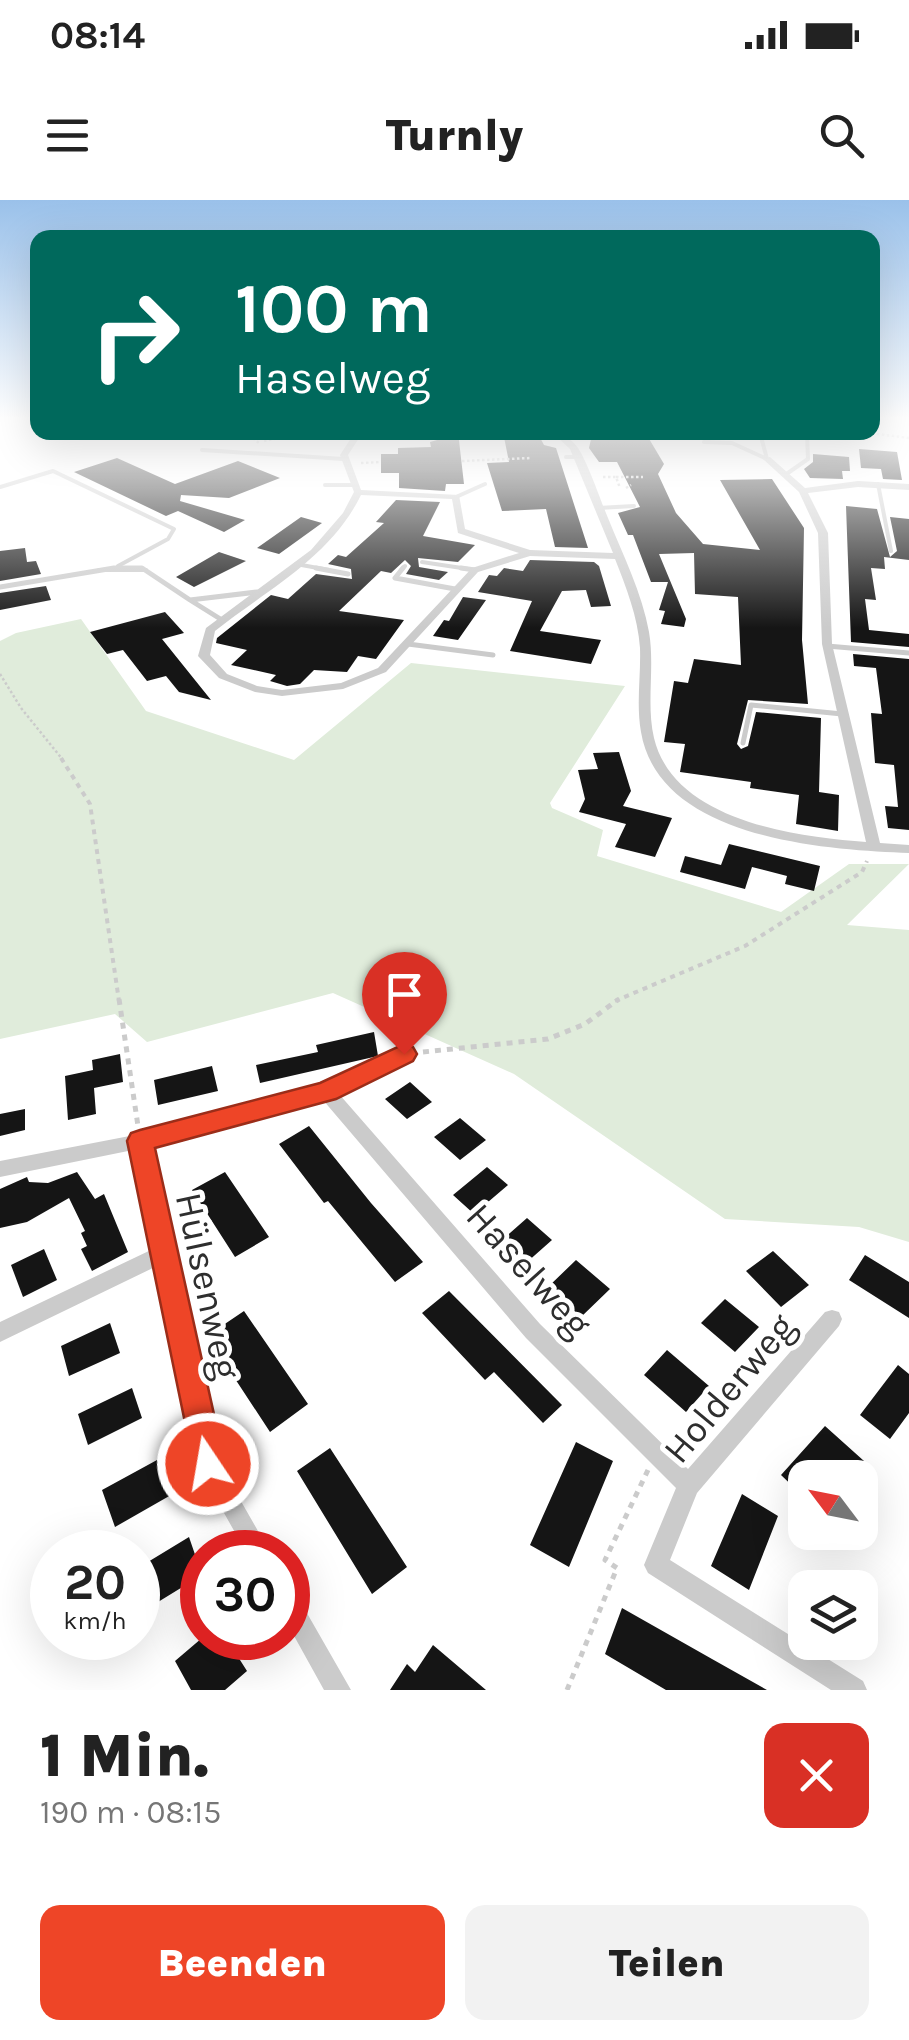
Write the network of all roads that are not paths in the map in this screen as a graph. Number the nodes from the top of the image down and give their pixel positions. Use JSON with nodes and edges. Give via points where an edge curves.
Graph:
{"nodes":[{"id":1,"x":357,"y":488,"type":"edge"},
{"id":2,"x":88,"y":489,"type":"edge"},
{"id":3,"x":363,"y":489,"type":"edge"},
{"id":4,"x":476,"y":489,"type":"edge"},
{"id":5,"x":588,"y":489,"type":"edge"},
{"id":6,"x":821,"y":489,"type":"edge"},
{"id":7,"x":879,"y":489,"type":"edge"},
{"id":8,"x":803,"y":490,"type":"joint"},
{"id":9,"x":456,"y":497,"type":"junction"},
{"id":10,"x":634,"y":506,"type":"dead end"},
{"id":11,"x":598,"y":508,"type":"junction"},
{"id":12,"x":891,"y":551,"type":"dead end"},
{"id":13,"x":529,"y":553,"type":"junction"},
{"id":14,"x":618,"y":556,"type":"junction"},
{"id":15,"x":422,"y":562,"type":"dead end"},
{"id":16,"x":296,"y":564,"type":"junction"},
{"id":17,"x":406,"y":566,"type":"dead end"},
{"id":18,"x":114,"y":568,"type":"junction"},
{"id":19,"x":475,"y":570,"type":"junction"},
{"id":20,"x":348,"y":574,"type":"dead end"},
{"id":21,"x":0,"y":587,"type":"edge"},
{"id":22,"x":455,"y":590,"type":"junction"},
{"id":23,"x":258,"y":592,"type":"junction"},
{"id":24,"x":190,"y":600,"type":"junction"},
{"id":25,"x":222,"y":620,"type":"junction"},
{"id":26,"x":408,"y":644,"type":"junction"},
{"id":27,"x":827,"y":646,"type":"junction"},
{"id":28,"x":909,"y":653,"type":"edge"},
{"id":29,"x":493,"y":656,"type":"dead end"},
{"id":30,"x":842,"y":714,"type":"junction"},
{"id":31,"x":743,"y":743,"type":"dead end"},
{"id":32,"x":874,"y":848,"type":"junction"},
{"id":33,"x":909,"y":849,"type":"edge"},
{"id":34,"x":404,"y":1054,"type":"road end"},
{"id":35,"x":326,"y":1092,"type":"junction"},
{"id":36,"x":140,"y":1141,"type":"junction"},
{"id":37,"x":0,"y":1169,"type":"edge"},
{"id":38,"x":162,"y":1254,"type":"junction"},
{"id":39,"x":832,"y":1318,"type":"dead end"},
{"id":40,"x":0,"y":1332,"type":"edge"},
{"id":41,"x":689,"y":1485,"type":"junction"},
{"id":42,"x":246,"y":1530,"type":"edge"},
{"id":43,"x":310,"y":1641,"type":"edge"},
{"id":44,"x":338,"y":1690,"type":"edge"},
{"id":45,"x":854,"y":1690,"type":"edge"}],
"edges":[{"from":1,"to":16,"type":"street","via":[[348,519]]},
{"from":2,"to":18,"type":"lane","via":[[174,529],[168,539]]},
{"from":3,"to":9,"type":"street"},
{"from":4,"to":9,"type":"lane"},
{"from":5,"to":11,"type":"street"},
{"from":6,"to":8,"type":"street"},
{"from":7,"to":12,"type":"lane"},
{"from":8,"to":27,"type":"street","via":[[823,533]]},
{"from":9,"to":13,"type":"street","via":[[461,531]]},
{"from":10,"to":11,"type":"lane"},
{"from":11,"to":14,"type":"street"},
{"from":13,"to":14,"type":"street"},
{"from":13,"to":19,"type":"street"},
{"from":14,"to":32,"type":"street","via":[[641,620],[651,751],[676,785],[709,809],[756,829]]},
{"from":15,"to":19,"type":"lane"},
{"from":16,"to":20,"type":"lane"},
{"from":16,"to":23,"type":"street"},
{"from":17,"to":22,"type":"lane","via":[[395,578]]},
{"from":18,"to":21,"type":"lane"},
{"from":18,"to":24,"type":"lane","via":[[142,568]]},
{"from":19,"to":22,"type":"street"},
{"from":22,"to":26,"type":"street"},
{"from":23,"to":24,"type":"lane"},
{"from":23,"to":25,"type":"street"},
{"from":24,"to":25,"type":"lane"},
{"from":25,"to":26,"type":"street","via":[[204,642],[211,667],[238,684],[282,693],[363,679]]},
{"from":26,"to":29,"type":"lane"},
{"from":27,"to":28,"type":"lane"},
{"from":27,"to":30,"type":"street"},
{"from":30,"to":31,"type":"lane","via":[[751,705]]},
{"from":30,"to":32,"type":"street"},
{"from":32,"to":33,"type":"street"},
{"from":34,"to":35,"type":"street"},
{"from":35,"to":36,"type":"street"},
{"from":35,"to":41,"type":"street","name":"Haselweg","via":[[533,1330]]},
{"from":36,"to":37,"type":"street"},
{"from":36,"to":38,"type":"street","name":"Hülsenweg"},
{"from":38,"to":40,"type":"street"},
{"from":38,"to":42,"type":"street","name":"Hülsenweg","via":[[208,1464]]},
{"from":39,"to":41,"type":"street","name":"Holderweg"},
{"from":41,"to":45,"type":"street","name":"Holderweg","via":[[656,1565]]},
{"from":43,"to":44,"type":"street"}]}
